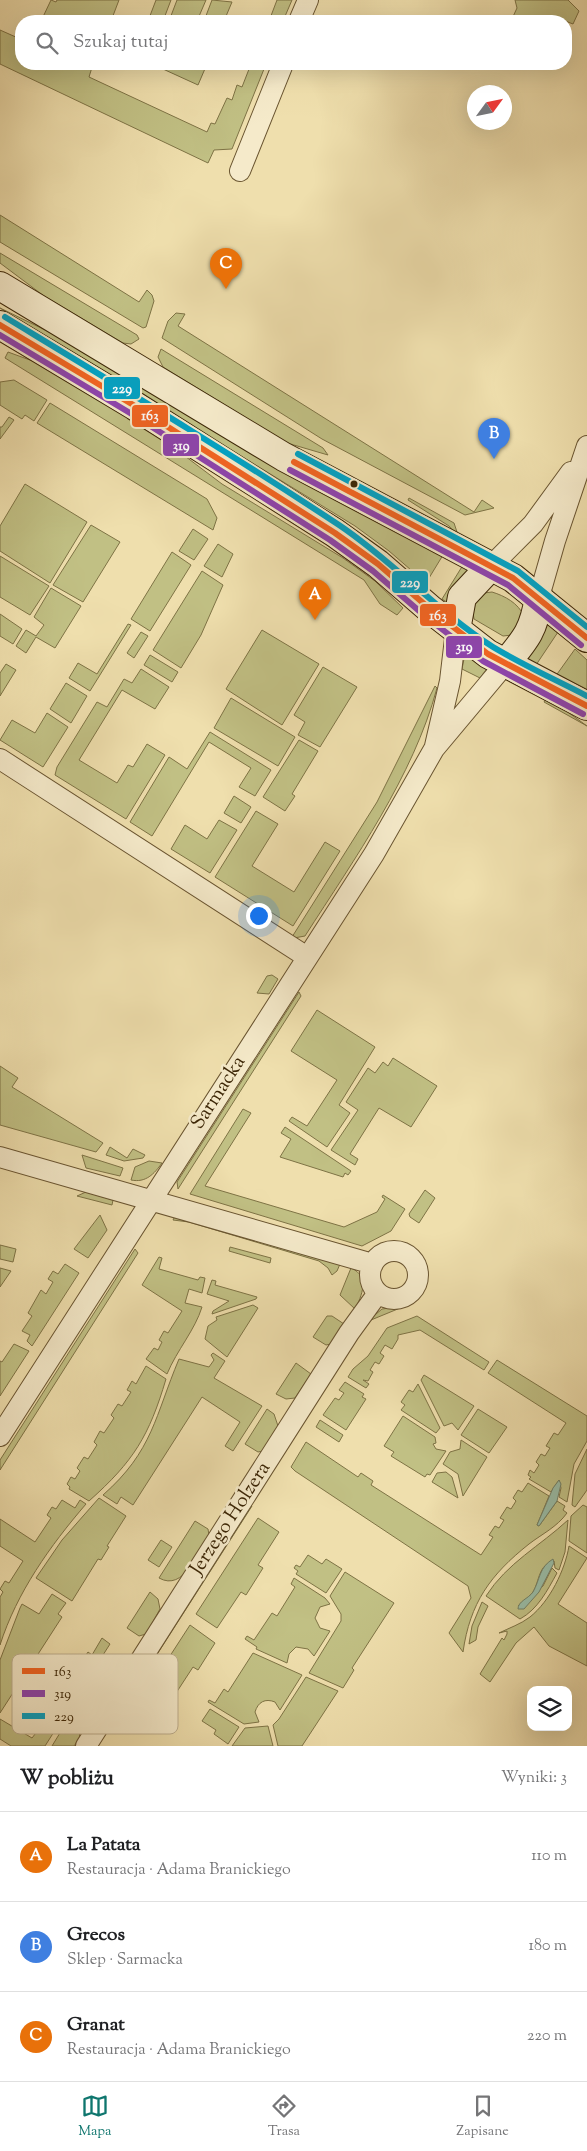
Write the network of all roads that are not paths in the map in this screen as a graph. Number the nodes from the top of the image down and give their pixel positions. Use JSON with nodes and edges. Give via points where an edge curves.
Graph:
{"nodes":[{"id":1,"x":308,"y":0,"type":"edge"},
{"id":2,"x":302,"y":15,"type":"edge"},
{"id":3,"x":280,"y":70,"type":"edge"},
{"id":4,"x":240,"y":171,"type":"dead end"},
{"id":5,"x":0,"y":286,"type":"edge"},
{"id":6,"x":0,"y":324,"type":"edge"},
{"id":7,"x":585,"y":450,"type":"edge"},
{"id":8,"x":490,"y":567,"type":"junction"},
{"id":9,"x":539,"y":598,"type":"junction"},
{"id":10,"x":456,"y":630,"type":"junction"},
{"id":11,"x":587,"y":638,"type":"edge"},
{"id":12,"x":506,"y":664,"type":"junction"},
{"id":13,"x":587,"y":706,"type":"edge"},
{"id":14,"x":434,"y":749,"type":"junction"},
{"id":15,"x":0,"y":759,"type":"edge"},
{"id":16,"x":308,"y":957,"type":"junction"},
{"id":17,"x":0,"y":1157,"type":"edge"},
{"id":18,"x":150,"y":1198,"type":"junction"},
{"id":19,"x":373,"y":1264,"type":"junction"},
{"id":20,"x":378,"y":1292,"type":"junction"},
{"id":21,"x":0,"y":1436,"type":"edge"},
{"id":22,"x":145,"y":1654,"type":"edge"},
{"id":23,"x":94,"y":1734,"type":"edge"},
{"id":24,"x":86,"y":1746,"type":"edge"}],
"edges":[{"from":1,"to":2,"type":"street"},
{"from":3,"to":4,"type":"street"},
{"from":5,"to":8,"type":"main road","via":[[284,457]]},
{"from":6,"to":10,"type":"main road","via":[[335,533],[378,564]]},
{"from":7,"to":8,"type":"street","name":"Sarmacka","via":[[533,524]]},
{"from":7,"to":9,"type":"street","name":"Sarmacka"},
{"from":8,"to":9,"type":"main road","via":[[513,578]]},
{"from":8,"to":10,"type":"main road","name":"Sarmacka","via":[[462,597]]},
{"from":9,"to":11,"type":"main road"},
{"from":9,"to":12,"type":"main road","name":"Sarmacka","via":[[536,620],[527,638]]},
{"from":10,"to":12,"type":"main road"},
{"from":10,"to":14,"type":"street","name":"Sarmacka","via":[[450,681]]},
{"from":12,"to":13,"type":"main road"},
{"from":12,"to":14,"type":"street","name":"Sarmacka"},
{"from":14,"to":16,"type":"street","name":"Sarmacka","via":[[374,854]]},
{"from":15,"to":16,"type":"street"},
{"from":16,"to":18,"type":"street","name":"Sarmacka"},
{"from":17,"to":18,"type":"street"},
{"from":18,"to":19,"type":"street"},
{"from":18,"to":21,"type":"street","name":"Sarmacka"},
{"from":19,"to":20,"type":"street","via":[[370,1279]]},
{"from":19,"to":20,"type":"street","via":[[383,1254],[397,1251],[410,1257],[418,1270],[416,1284],[406,1296],[393,1299]]},
{"from":20,"to":22,"type":"street","name":"Jerzego Holzera"},
{"from":23,"to":24,"type":"street","name":"Jerzego Holzera"}]}
